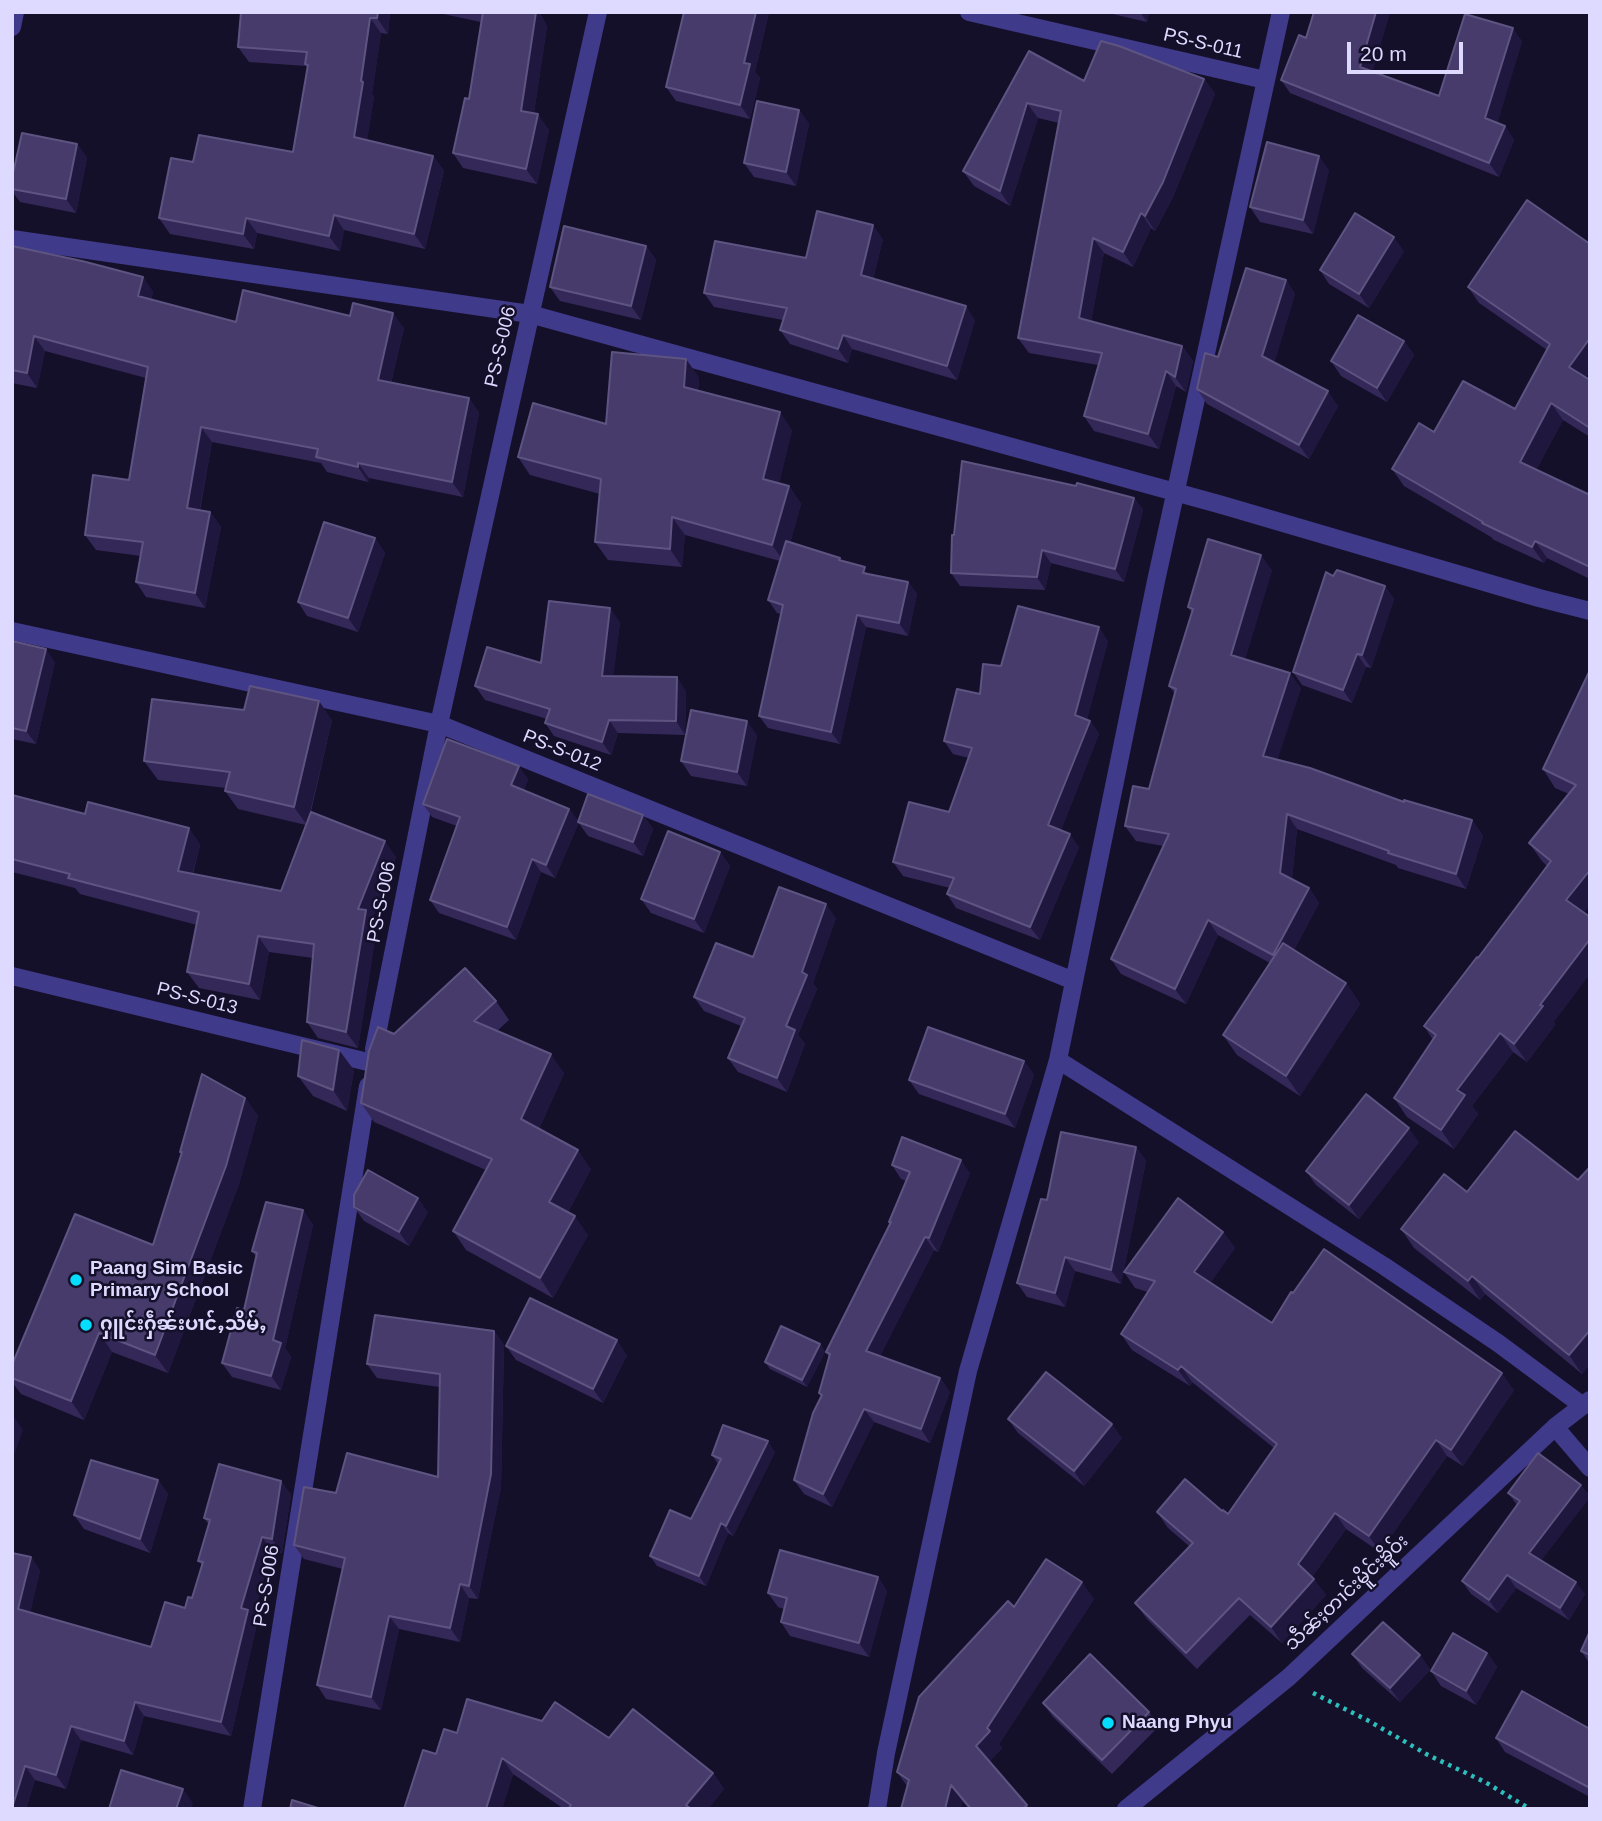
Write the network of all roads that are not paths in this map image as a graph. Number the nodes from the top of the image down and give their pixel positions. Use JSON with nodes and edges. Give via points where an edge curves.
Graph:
{"nodes":[{"id":1,"x":15,"y":12,"type":"edge"},
{"id":2,"x":598,"y":12,"type":"edge"},
{"id":3,"x":969,"y":12,"type":"edge"},
{"id":4,"x":1281,"y":12,"type":"edge"},
{"id":5,"x":12,"y":27,"type":"edge"},
{"id":6,"x":1265,"y":80,"type":"junction"},
{"id":7,"x":12,"y":239,"type":"edge"},
{"id":8,"x":530,"y":314,"type":"junction"},
{"id":9,"x":1176,"y":492,"type":"junction"},
{"id":10,"x":1590,"y":611,"type":"edge"},
{"id":11,"x":12,"y":631,"type":"edge"},
{"id":12,"x":439,"y":724,"type":"junction"},
{"id":13,"x":12,"y":976,"type":"edge"},
{"id":14,"x":1074,"y":981,"type":"junction"},
{"id":15,"x":1058,"y":1060,"type":"junction"},
{"id":16,"x":372,"y":1062,"type":"junction"},
{"id":17,"x":1587,"y":1403,"type":"edge"},
{"id":18,"x":1555,"y":1427,"type":"junction"},
{"id":19,"x":1590,"y":1468,"type":"edge"},
{"id":20,"x":252,"y":1809,"type":"edge"},
{"id":21,"x":877,"y":1809,"type":"edge"},
{"id":22,"x":1126,"y":1809,"type":"edge"}],
"edges":[{"from":1,"to":5,"type":"street"},
{"from":2,"to":8,"type":"street","name":"PS-S-006"},
{"from":3,"to":6,"type":"street","name":"PS-S-011"},
{"from":4,"to":6,"type":"street"},
{"from":6,"to":9,"type":"street"},
{"from":7,"to":8,"type":"street"},
{"from":8,"to":9,"type":"street"},
{"from":8,"to":12,"type":"street","name":"PS-S-006"},
{"from":9,"to":10,"type":"street"},
{"from":9,"to":14,"type":"street"},
{"from":11,"to":12,"type":"street","name":"PS-S-012"},
{"from":12,"to":14,"type":"street","name":"PS-S-012"},
{"from":12,"to":16,"type":"street","name":"PS-S-006"},
{"from":13,"to":16,"type":"street","name":"PS-S-013"},
{"from":14,"to":15,"type":"street"},
{"from":15,"to":17,"type":"street","via":[[1384,1266]]},
{"from":15,"to":21,"type":"street","via":[[968,1370]]},
{"from":16,"to":20,"type":"street","name":"PS-S-006"},
{"from":17,"to":18,"type":"street","name":"သဵၼ်ႈတၢင်းမိူင်းၶိူဝ်း"},
{"from":18,"to":19,"type":"street"},
{"from":18,"to":22,"type":"street","name":"သဵၼ်ႈတၢင်းမိူင်းၶိူဝ်း","via":[[1289,1677]]}]}
